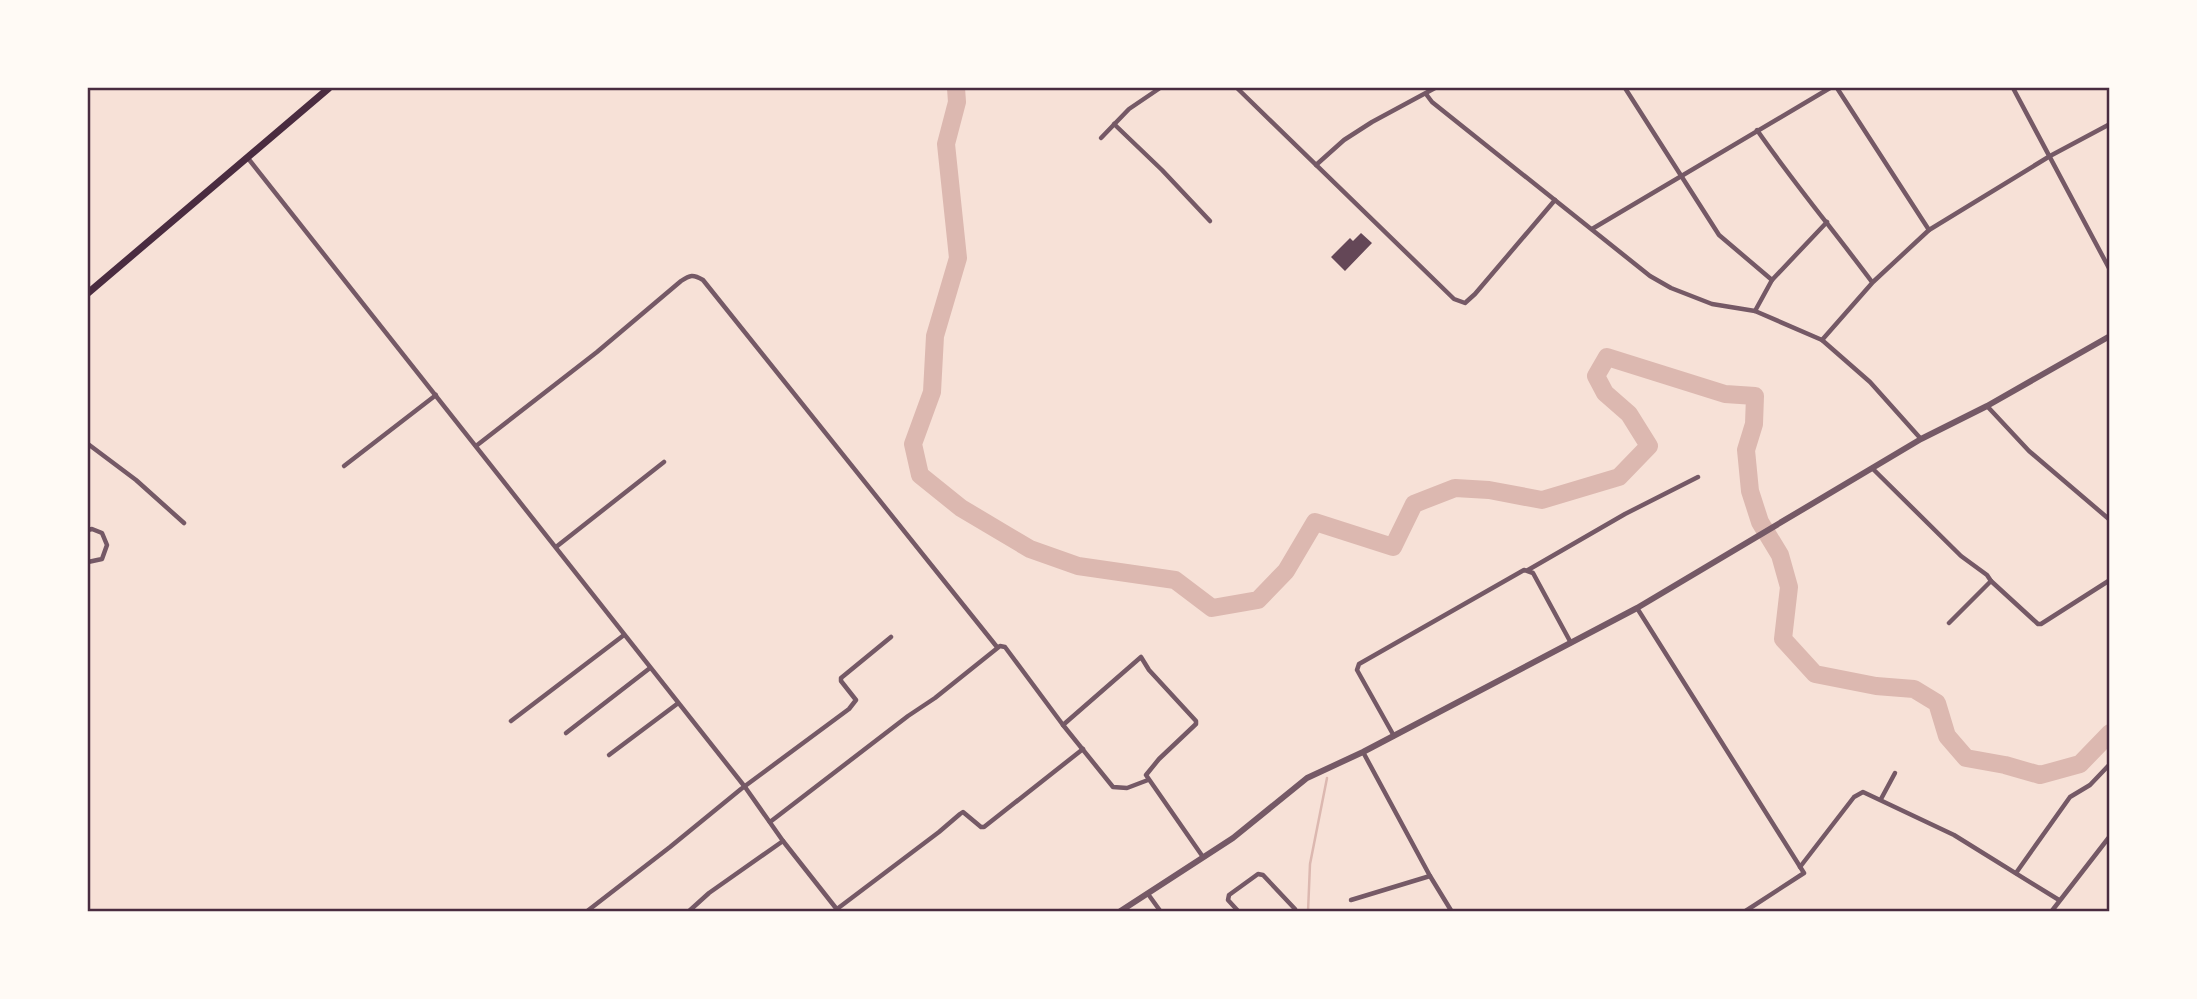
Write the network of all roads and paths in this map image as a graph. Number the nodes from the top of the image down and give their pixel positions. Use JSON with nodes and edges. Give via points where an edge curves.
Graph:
{"nodes":[{"id":1,"x":329,"y":88,"type":"edge"},
{"id":2,"x":1160,"y":88,"type":"edge"},
{"id":3,"x":1237,"y":88,"type":"edge"},
{"id":4,"x":1435,"y":88,"type":"edge"},
{"id":5,"x":1625,"y":88,"type":"edge"},
{"id":6,"x":1830,"y":88,"type":"edge"},
{"id":7,"x":1837,"y":88,"type":"edge"},
{"id":8,"x":2014,"y":88,"type":"edge"},
{"id":9,"x":1426,"y":94,"type":"junction"},
{"id":10,"x":1114,"y":124,"type":"junction"},
{"id":11,"x":2109,"y":124,"type":"edge"},
{"id":12,"x":1757,"y":130,"type":"junction"},
{"id":13,"x":1101,"y":138,"type":"dead end"},
{"id":14,"x":2050,"y":156,"type":"junction"},
{"id":15,"x":247,"y":157,"type":"junction"},
{"id":16,"x":1315,"y":165,"type":"junction"},
{"id":17,"x":1680,"y":175,"type":"junction"},
{"id":18,"x":1555,"y":200,"type":"junction"},
{"id":19,"x":1210,"y":221,"type":"dead end"},
{"id":20,"x":1827,"y":222,"type":"junction"},
{"id":21,"x":1592,"y":229,"type":"junction"},
{"id":22,"x":1929,"y":230,"type":"junction"},
{"id":23,"x":2109,"y":270,"type":"edge"},
{"id":24,"x":1772,"y":280,"type":"junction"},
{"id":25,"x":1872,"y":282,"type":"junction"},
{"id":26,"x":88,"y":293,"type":"edge"},
{"id":27,"x":1755,"y":312,"type":"junction"},
{"id":28,"x":2109,"y":335,"type":"edge"},
{"id":29,"x":1822,"y":340,"type":"junction"},
{"id":30,"x":436,"y":394,"type":"junction"},
{"id":31,"x":1987,"y":406,"type":"junction"},
{"id":32,"x":1921,"y":439,"type":"junction"},
{"id":33,"x":88,"y":444,"type":"edge"},
{"id":34,"x":476,"y":446,"type":"junction"},
{"id":35,"x":664,"y":462,"type":"dead end"},
{"id":36,"x":344,"y":466,"type":"dead end"},
{"id":37,"x":1872,"y":468,"type":"junction"},
{"id":38,"x":1698,"y":477,"type":"dead end"},
{"id":39,"x":2109,"y":520,"type":"edge"},
{"id":40,"x":184,"y":523,"type":"dead end"},
{"id":41,"x":88,"y":530,"type":"edge"},
{"id":42,"x":556,"y":547,"type":"junction"},
{"id":43,"x":88,"y":562,"type":"edge"},
{"id":44,"x":1528,"y":570,"type":"junction"},
{"id":45,"x":2109,"y":579,"type":"edge"},
{"id":46,"x":1991,"y":581,"type":"junction"},
{"id":47,"x":1637,"y":608,"type":"junction"},
{"id":48,"x":1949,"y":623,"type":"dead end"},
{"id":49,"x":624,"y":635,"type":"junction"},
{"id":50,"x":891,"y":637,"type":"dead end"},
{"id":51,"x":1572,"y":643,"type":"junction"},
{"id":52,"x":997,"y":647,"type":"junction"},
{"id":53,"x":650,"y":668,"type":"junction"},
{"id":54,"x":677,"y":704,"type":"junction"},
{"id":55,"x":511,"y":721,"type":"dead end"},
{"id":56,"x":1063,"y":726,"type":"junction"},
{"id":57,"x":566,"y":733,"type":"dead end"},
{"id":58,"x":1394,"y":736,"type":"junction"},
{"id":59,"x":1083,"y":749,"type":"junction"},
{"id":60,"x":1363,"y":752,"type":"junction"},
{"id":61,"x":609,"y":755,"type":"dead end"},
{"id":62,"x":2109,"y":764,"type":"edge"},
{"id":63,"x":1895,"y":773,"type":"dead end"},
{"id":64,"x":1148,"y":780,"type":"junction"},
{"id":65,"x":745,"y":787,"type":"junction"},
{"id":66,"x":1881,"y":799,"type":"junction"},
{"id":67,"x":770,"y":822,"type":"junction"},
{"id":68,"x":2109,"y":836,"type":"edge"},
{"id":69,"x":783,"y":841,"type":"junction"},
{"id":70,"x":1203,"y":857,"type":"junction"},
{"id":71,"x":1800,"y":867,"type":"junction"},
{"id":72,"x":2016,"y":873,"type":"junction"},
{"id":73,"x":1430,"y":876,"type":"junction"},
{"id":74,"x":1147,"y":893,"type":"junction"},
{"id":75,"x":1351,"y":900,"type":"dead end"},
{"id":76,"x":2059,"y":900,"type":"junction"},
{"id":77,"x":1295,"y":909,"type":"dead end"},
{"id":78,"x":838,"y":910,"type":"edge"},
{"id":79,"x":586,"y":912,"type":"edge"},
{"id":80,"x":688,"y":912,"type":"edge"},
{"id":81,"x":1119,"y":912,"type":"edge"},
{"id":82,"x":1161,"y":912,"type":"edge"},
{"id":83,"x":1239,"y":912,"type":"edge"},
{"id":84,"x":1452,"y":912,"type":"edge"},
{"id":85,"x":1744,"y":912,"type":"edge"},
{"id":86,"x":2051,"y":912,"type":"edge"}],
"edges":[{"from":1,"to":15,"type":"main road"},
{"from":2,"to":10,"type":"street"},
{"from":3,"to":16,"type":"street"},
{"from":4,"to":9,"type":"street"},
{"from":5,"to":17,"type":"street"},
{"from":6,"to":12,"type":"street"},
{"from":7,"to":22,"type":"street"},
{"from":8,"to":14,"type":"street"},
{"from":9,"to":16,"type":"street","via":[[1372,122]]},
{"from":9,"to":18,"type":"street"},
{"from":10,"to":13,"type":"street"},
{"from":10,"to":19,"type":"street"},
{"from":11,"to":14,"type":"street"},
{"from":12,"to":17,"type":"street"},
{"from":12,"to":20,"type":"street"},
{"from":14,"to":22,"type":"street"},
{"from":14,"to":23,"type":"street"},
{"from":15,"to":26,"type":"main road"},
{"from":15,"to":30,"type":"street"},
{"from":16,"to":18,"type":"street","via":[[1454,299],[1465,303]]},
{"from":17,"to":21,"type":"street"},
{"from":17,"to":24,"type":"street","via":[[1719,235]]},
{"from":18,"to":21,"type":"street"},
{"from":20,"to":24,"type":"street"},
{"from":20,"to":25,"type":"street"},
{"from":21,"to":27,"type":"street","via":[[1671,288],[1712,304]]},
{"from":22,"to":25,"type":"street"},
{"from":24,"to":27,"type":"street"},
{"from":25,"to":29,"type":"street"},
{"from":27,"to":29,"type":"street"},
{"from":28,"to":31,"type":"street"},
{"from":29,"to":32,"type":"street","via":[[1870,382]]},
{"from":30,"to":34,"type":"street"},
{"from":30,"to":36,"type":"street"},
{"from":31,"to":32,"type":"street"},
{"from":31,"to":39,"type":"street","via":[[2029,451]]},
{"from":32,"to":37,"type":"street"},
{"from":33,"to":40,"type":"street"},
{"from":34,"to":42,"type":"street"},
{"from":34,"to":52,"type":"street","via":[[681,281],[697,276]]},
{"from":35,"to":42,"type":"street"},
{"from":37,"to":46,"type":"street"},
{"from":37,"to":47,"type":"street"},
{"from":38,"to":44,"type":"street"},
{"from":41,"to":43,"type":"street","via":[[102,533],[107,545],[102,559]]},
{"from":42,"to":49,"type":"street"},
{"from":44,"to":51,"type":"street"},
{"from":44,"to":58,"type":"street","via":[[1359,664],[1357,670]]},
{"from":45,"to":46,"type":"street","via":[[2041,624]]},
{"from":46,"to":48,"type":"street"},
{"from":47,"to":51,"type":"street"},
{"from":47,"to":71,"type":"street"},
{"from":49,"to":53,"type":"street"},
{"from":49,"to":55,"type":"street"},
{"from":50,"to":65,"type":"street","via":[[840,680],[855,703]]},
{"from":51,"to":58,"type":"street"},
{"from":52,"to":56,"type":"street","via":[[1005,648]]},
{"from":52,"to":67,"type":"street"},
{"from":53,"to":54,"type":"street"},
{"from":53,"to":57,"type":"street"},
{"from":54,"to":61,"type":"street"},
{"from":54,"to":65,"type":"street"},
{"from":56,"to":59,"type":"street"},
{"from":56,"to":64,"type":"street","via":[[1141,657],[1196,721],[1148,771]]},
{"from":58,"to":60,"type":"street"},
{"from":59,"to":64,"type":"street","via":[[1113,787],[1127,788]]},
{"from":59,"to":78,"type":"street","via":[[984,827],[960,814]]},
{"from":60,"to":70,"type":"street","via":[[1307,778]]},
{"from":60,"to":73,"type":"street"},
{"from":62,"to":72,"type":"street","via":[[2090,785],[2070,797]]},
{"from":63,"to":66,"type":"street"},
{"from":64,"to":70,"type":"street"},
{"from":65,"to":67,"type":"street"},
{"from":65,"to":79,"type":"street"},
{"from":66,"to":71,"type":"street","via":[[1863,792],[1854,797]]},
{"from":66,"to":72,"type":"street","via":[[1954,835]]},
{"from":67,"to":69,"type":"street"},
{"from":68,"to":76,"type":"street"},
{"from":69,"to":78,"type":"street"},
{"from":69,"to":80,"type":"street"},
{"from":70,"to":74,"type":"street"},
{"from":71,"to":85,"type":"street","via":[[1802,875]]},
{"from":72,"to":76,"type":"street"},
{"from":73,"to":75,"type":"street"},
{"from":73,"to":84,"type":"street"},
{"from":74,"to":81,"type":"street"},
{"from":74,"to":82,"type":"street"},
{"from":76,"to":86,"type":"street"},
{"from":77,"to":83,"type":"street","via":[[1258,874],[1229,895]]}]}
